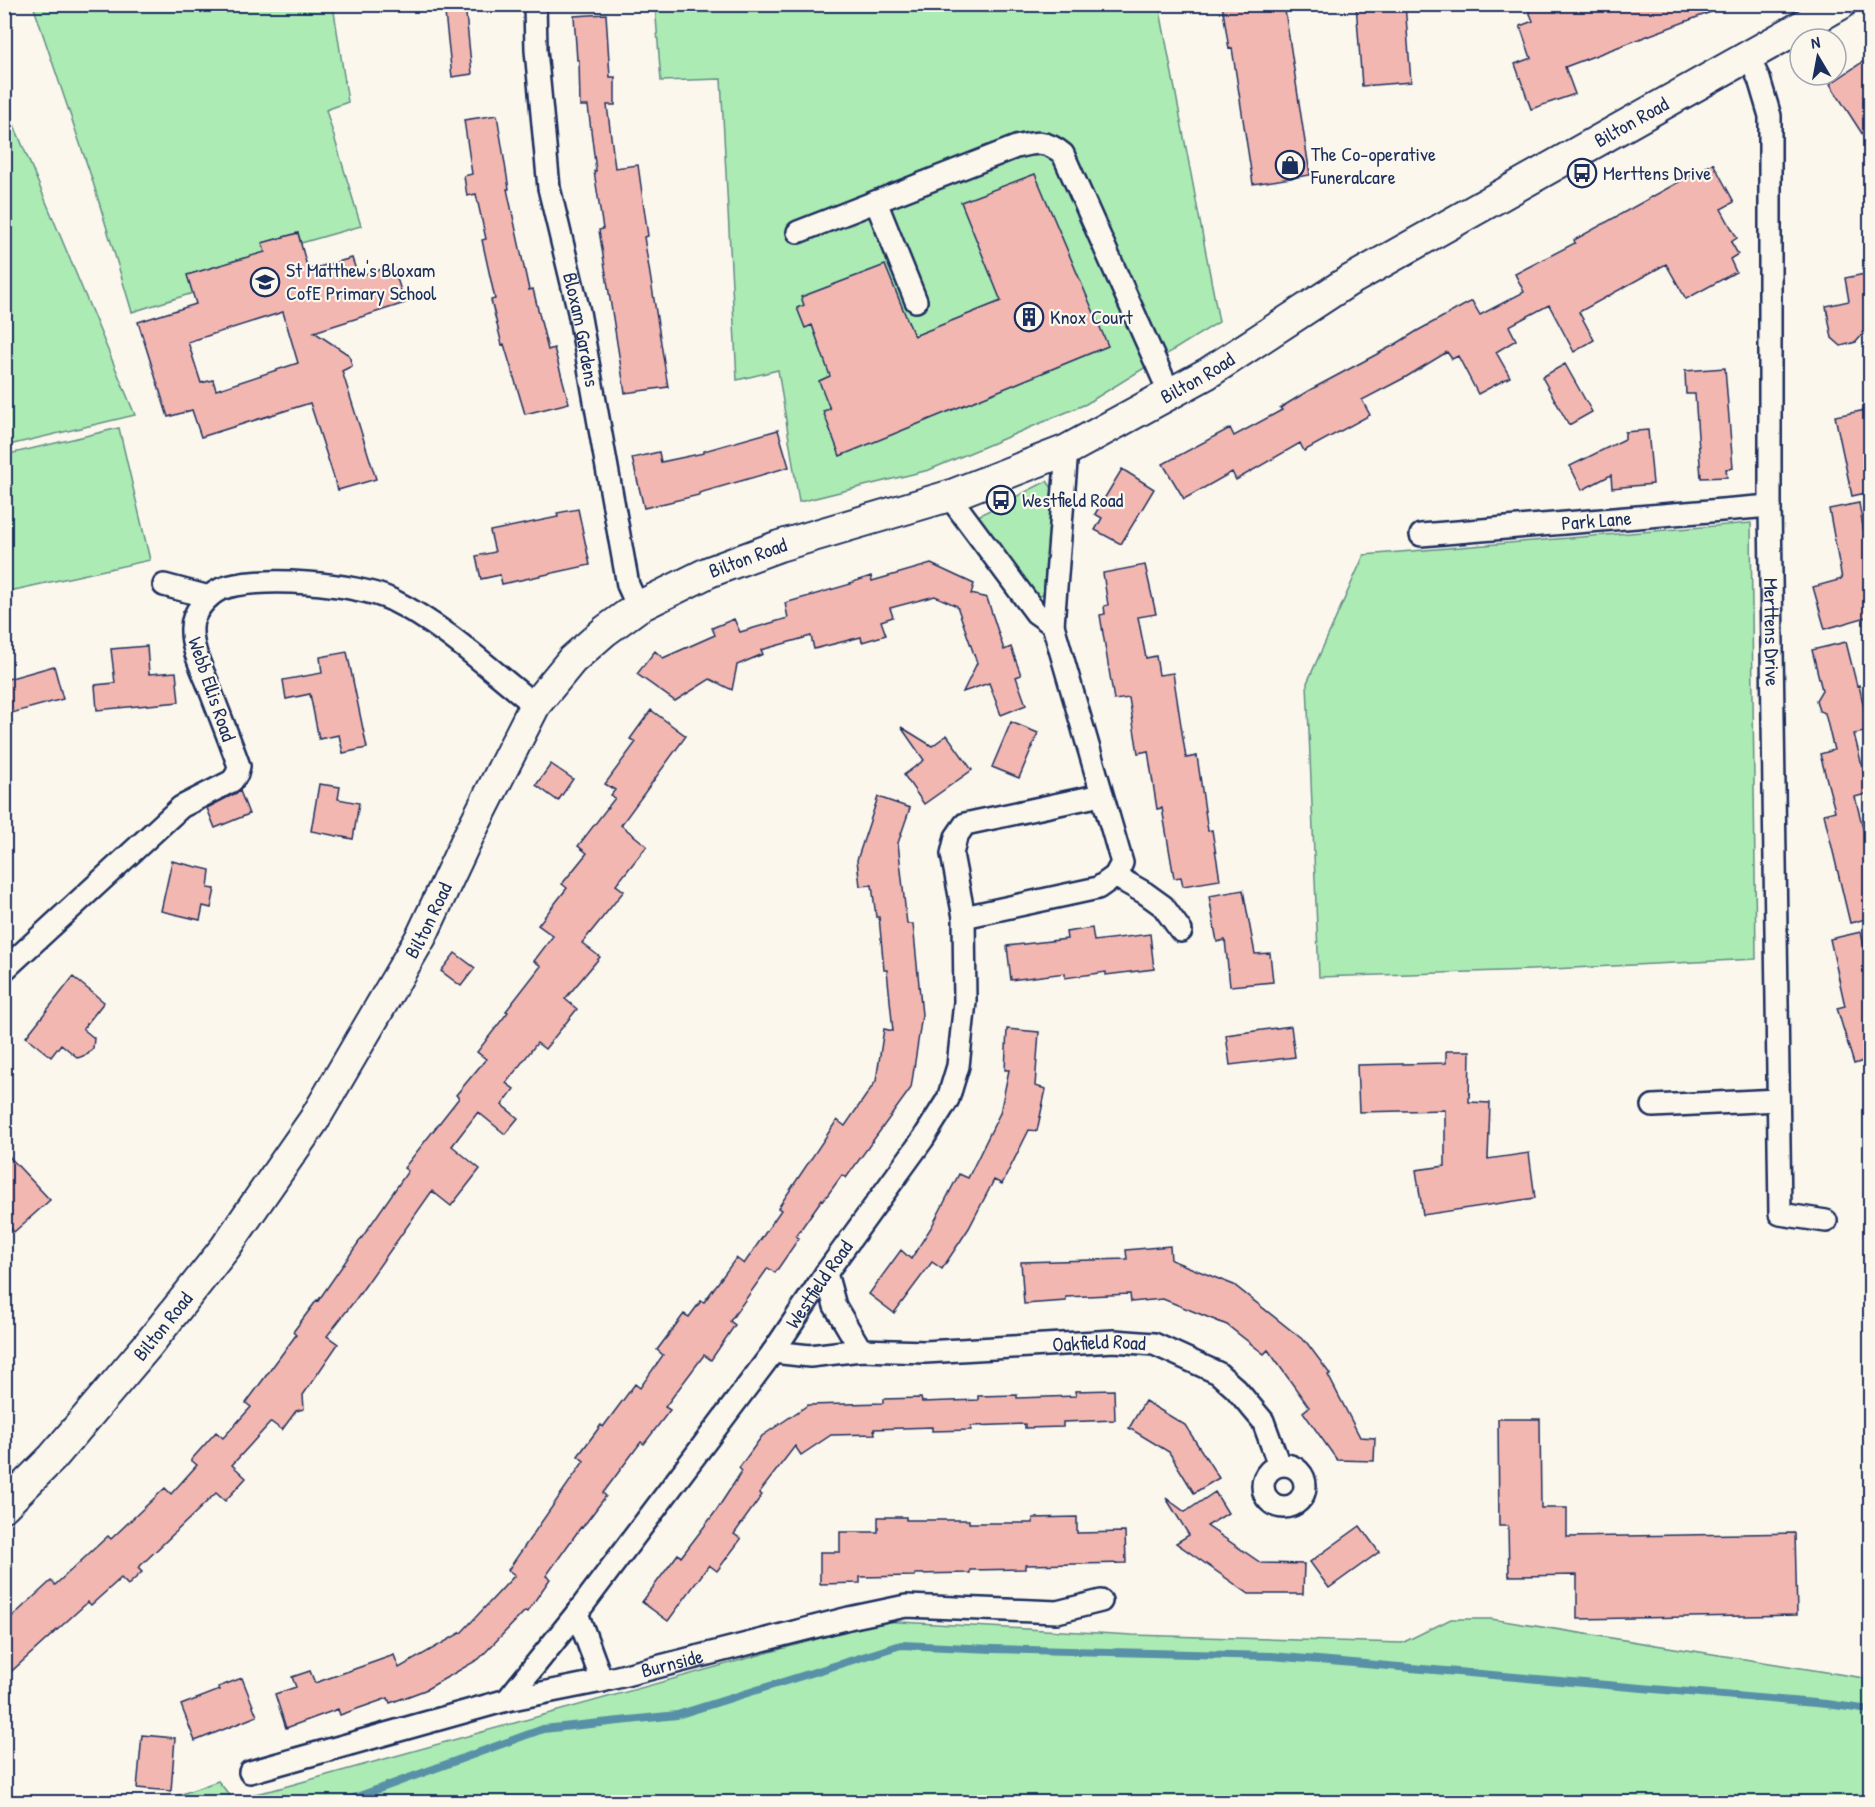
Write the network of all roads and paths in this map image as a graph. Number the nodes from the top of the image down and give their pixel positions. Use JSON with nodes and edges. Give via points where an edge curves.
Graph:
{"nodes":[{"id":1,"x":535,"y":4,"type":"edge"},
{"id":2,"x":1841,"y":4,"type":"edge"},
{"id":3,"x":1749,"y":58,"type":"junction"},
{"id":4,"x":876,"y":202,"type":"junction"},
{"id":5,"x":798,"y":232,"type":"dead end"},
{"id":6,"x":916,"y":301,"type":"dead end"},
{"id":7,"x":1170,"y":394,"type":"junction"},
{"id":8,"x":1068,"y":450,"type":"junction"},
{"id":9,"x":949,"y":496,"type":"junction"},
{"id":10,"x":1770,"y":506,"type":"junction"},
{"id":11,"x":1421,"y":535,"type":"dead end"},
{"id":12,"x":164,"y":585,"type":"dead end"},
{"id":13,"x":209,"y":597,"type":"junction"},
{"id":14,"x":638,"y":607,"type":"junction"},
{"id":15,"x":1053,"y":625,"type":"junction"},
{"id":16,"x":535,"y":705,"type":"junction"},
{"id":17,"x":1101,"y":795,"type":"junction"},
{"id":18,"x":1115,"y":876,"type":"junction"},
{"id":19,"x":964,"y":916,"type":"junction"},
{"id":20,"x":1180,"y":931,"type":"dead end"},
{"id":21,"x":4,"y":970,"type":"edge"},
{"id":22,"x":1778,"y":1100,"type":"junction"},
{"id":23,"x":1653,"y":1106,"type":"dead end"},
{"id":24,"x":1826,"y":1221,"type":"dead end"},
{"id":25,"x":826,"y":1273,"type":"junction"},
{"id":26,"x":861,"y":1350,"type":"junction"},
{"id":27,"x":773,"y":1352,"type":"junction"},
{"id":28,"x":1279,"y":1466,"type":"dead end"},
{"id":29,"x":4,"y":1506,"type":"edge"},
{"id":30,"x":1101,"y":1601,"type":"dead end"},
{"id":31,"x":577,"y":1613,"type":"junction"},
{"id":32,"x":602,"y":1681,"type":"junction"},
{"id":33,"x":507,"y":1700,"type":"junction"},
{"id":34,"x":250,"y":1772,"type":"dead end"}],
"edges":[{"from":1,"to":14,"type":"street","name":"Bloxam Gardens","via":[[549,188],[579,312],[628,585]]},
{"from":2,"to":3,"type":"main road","name":"Bilton Road"},
{"from":3,"to":7,"type":"main road","name":"Bilton Road","via":[[1347,282]]},
{"from":3,"to":10,"type":"street","name":"Merttens Drive","via":[[1770,116]]},
{"from":4,"to":5,"type":"street"},
{"from":4,"to":6,"type":"street"},
{"from":4,"to":7,"type":"street","via":[[1016,147],[1036,142],[1053,146],[1063,154]]},
{"from":7,"to":8,"type":"main road","name":"Bilton Road"},
{"from":8,"to":9,"type":"main road","name":"Bilton Road"},
{"from":8,"to":15,"type":"street"},
{"from":9,"to":14,"type":"main road","name":"Bilton Road","via":[[779,546],[709,572]]},
{"from":9,"to":15,"type":"street","via":[[1036,613]]},
{"from":10,"to":11,"type":"street","name":"Park Lane"},
{"from":10,"to":22,"type":"street","name":"Merttens Drive"},
{"from":12,"to":13,"type":"street"},
{"from":13,"to":16,"type":"street","via":[[246,582],[343,586],[389,598],[422,616]]},
{"from":13,"to":21,"type":"street","name":"Webb Ellis Road","via":[[192,627],[195,650],[239,765],[237,774],[232,781],[181,807]]},
{"from":14,"to":16,"type":"main road","name":"Bilton Road","via":[[572,660]]},
{"from":15,"to":17,"type":"street"},
{"from":16,"to":29,"type":"main road","name":"Bilton Road","via":[[421,937],[314,1120],[225,1248],[148,1345],[54,1458]]},
{"from":17,"to":18,"type":"street","via":[[1122,863]]},
{"from":17,"to":19,"type":"street","name":"Westfield Road","via":[[965,824],[956,837],[952,854]]},
{"from":18,"to":19,"type":"street","via":[[1098,888]]},
{"from":18,"to":20,"type":"street","via":[[1162,906]]},
{"from":19,"to":25,"type":"street","name":"Westfield Road","via":[[965,1002],[958,1066],[948,1100]]},
{"from":22,"to":23,"type":"street"},
{"from":22,"to":24,"type":"street","name":"Merttens Drive","via":[[1780,1214]]},
{"from":25,"to":26,"type":"street","via":[[835,1306]]},
{"from":25,"to":27,"type":"street","name":"Westfield Road"},
{"from":26,"to":27,"type":"street","name":"Oakfield Road","via":[[810,1356]]},
{"from":26,"to":28,"type":"street","name":"Oakfield Road","via":[[925,1352],[1114,1341],[1154,1344],[1218,1372],[1236,1389],[1263,1421]]},
{"from":27,"to":31,"type":"street","name":"Westfield Road"},
{"from":30,"to":32,"type":"street","name":"Burnside","via":[[1057,1612],[906,1606]]},
{"from":31,"to":32,"type":"street"},
{"from":31,"to":33,"type":"street","name":"Westfield Road"},
{"from":32,"to":33,"type":"street","name":"Burnside"},
{"from":33,"to":34,"type":"street","name":"Burnside"}]}
